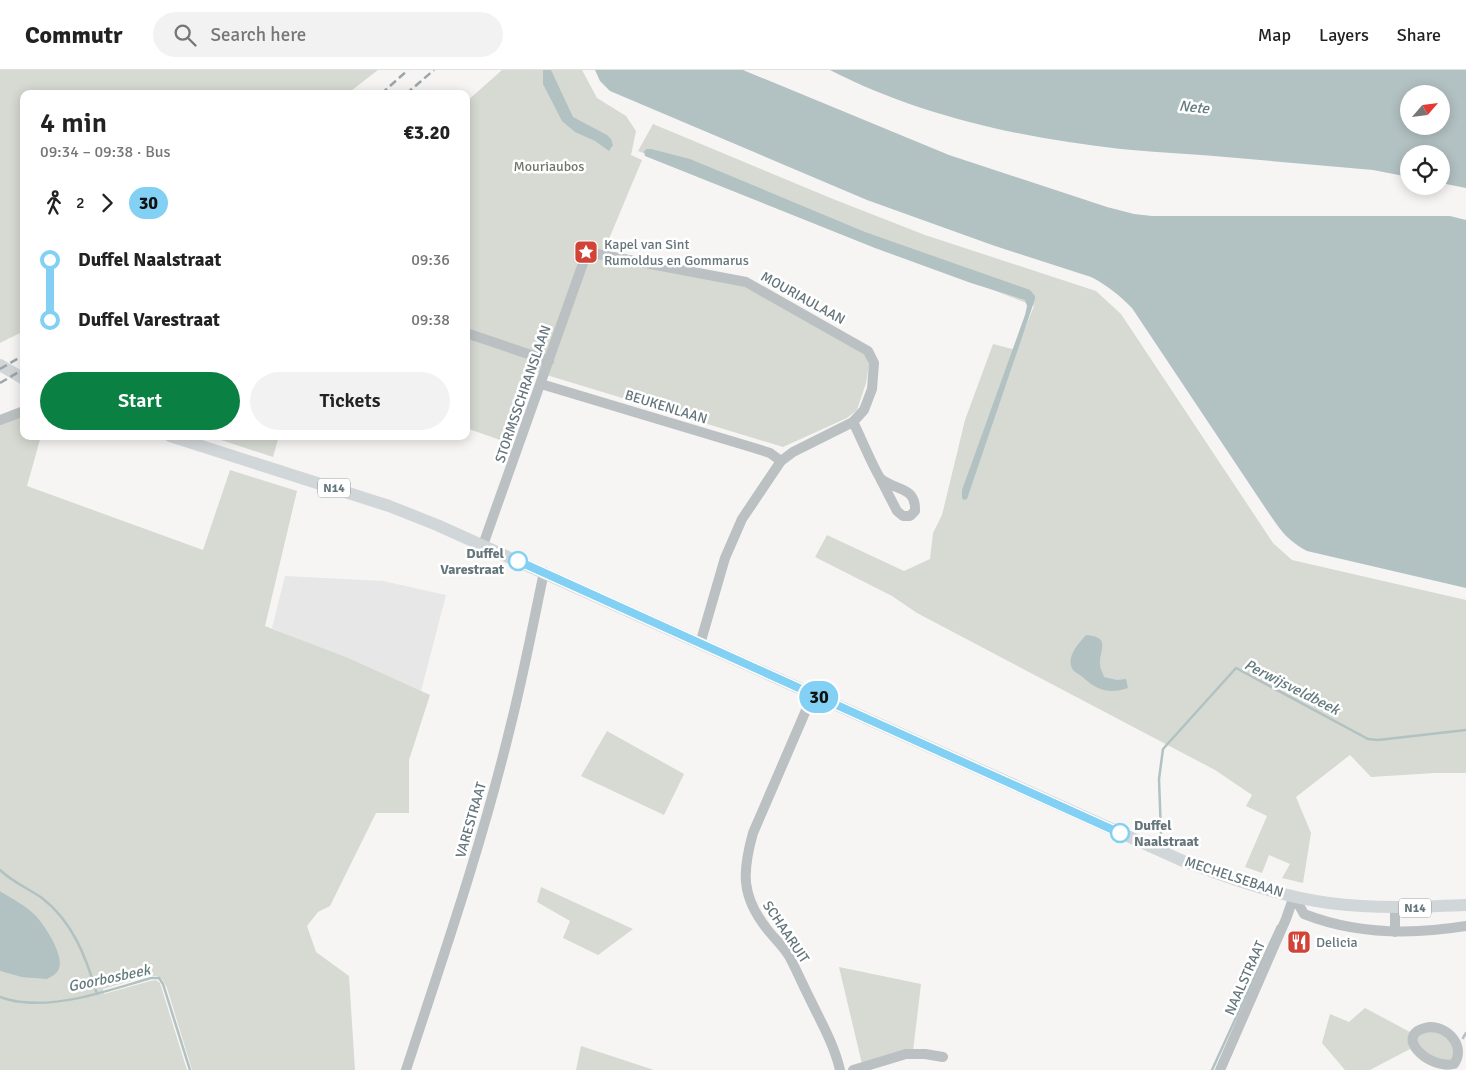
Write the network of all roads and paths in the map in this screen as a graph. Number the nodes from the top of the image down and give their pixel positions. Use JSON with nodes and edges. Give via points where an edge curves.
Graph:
{"nodes":[{"id":1,"x":587,"y":252,"type":"joint"},
{"id":2,"x":470,"y":333,"type":"edge"},
{"id":3,"x":549,"y":362,"type":"junction"},
{"id":4,"x":0,"y":365,"type":"edge"},
{"id":5,"x":20,"y":376,"type":"edge"},
{"id":6,"x":541,"y":384,"type":"junction"},
{"id":7,"x":20,"y":412,"type":"edge"},
{"id":8,"x":0,"y":420,"type":"edge"},
{"id":9,"x":854,"y":422,"type":"junction"},
{"id":10,"x":183,"y":440,"type":"edge"},
{"id":11,"x":793,"y":452,"type":"junction"},
{"id":12,"x":770,"y":453,"type":"junction"},
{"id":13,"x":781,"y":461,"type":"junction"},
{"id":14,"x":880,"y":478,"type":"dead end"},
{"id":15,"x":483,"y":546,"type":"junction"},
{"id":16,"x":544,"y":572,"type":"junction"},
{"id":17,"x":700,"y":644,"type":"junction"},
{"id":18,"x":814,"y":694,"type":"junction"},
{"id":19,"x":1294,"y":896,"type":"junction"},
{"id":20,"x":1466,"y":905,"type":"edge"},
{"id":21,"x":1395,"y":908,"type":"junction"},
{"id":22,"x":1466,"y":926,"type":"edge"},
{"id":23,"x":1395,"y":932,"type":"junction"},
{"id":24,"x":1463,"y":1049,"type":"edge"},
{"id":25,"x":943,"y":1057,"type":"dead end"},
{"id":26,"x":1456,"y":1067,"type":"edge"},
{"id":27,"x":406,"y":1070,"type":"edge"},
{"id":28,"x":840,"y":1070,"type":"edge"},
{"id":29,"x":853,"y":1070,"type":"edge"},
{"id":30,"x":1220,"y":1070,"type":"edge"}],
"edges":[{"from":1,"to":3,"type":"street","name":"STORMSSCHRANSLAAN"},
{"from":1,"to":9,"type":"street","name":"MOURIAULAAN","via":[[746,282],[868,351],[874,362],[872,389],[864,410]]},
{"from":2,"to":3,"type":"street"},
{"from":3,"to":6,"type":"street","name":"STORMSSCHRANSLAAN"},
{"from":4,"to":5,"type":"main road"},
{"from":6,"to":12,"type":"street","name":"BEUKENLAAN"},
{"from":6,"to":15,"type":"street","name":"STORMSSCHRANSLAAN"},
{"from":7,"to":8,"type":"street"},
{"from":9,"to":11,"type":"street"},
{"from":9,"to":14,"type":"street"},
{"from":10,"to":15,"type":"main road","number":"N14","via":[[389,506]]},
{"from":11,"to":12,"type":"street"},
{"from":11,"to":13,"type":"street"},
{"from":12,"to":13,"type":"street","name":"BEUKENLAAN"},
{"from":13,"to":17,"type":"street","via":[[742,519],[725,558]]},
{"from":15,"to":16,"type":"main road","number":"N14"},
{"from":16,"to":17,"type":"main road","name":"MECHELSEBAAN","number":"N14"},
{"from":16,"to":27,"type":"street","name":"VARESTRAAT","via":[[494,790]]},
{"from":17,"to":18,"type":"main road","name":"MECHELSEBAAN","number":"N14"},
{"from":18,"to":19,"type":"main road","name":"MECHELSEBAAN","number":"N14","via":[[1183,861],[1231,879]]},
{"from":18,"to":28,"type":"street","name":"SCHAARUIT","via":[[753,833],[746,855],[745,876],[748,900],[788,955],[838,1059]]},
{"from":19,"to":21,"type":"main road","name":"MECHELSEBAAN","number":"N14","via":[[1330,903]]},
{"from":19,"to":23,"type":"street","name":"MECHELSEBAAN","via":[[1304,914],[1318,920]]},
{"from":19,"to":30,"type":"street","name":"NAALSTRAAT"},
{"from":20,"to":21,"type":"main road","name":"MECHELSEBAAN","number":"N14"},
{"from":21,"to":23,"type":"street"},
{"from":22,"to":23,"type":"street","name":"MECHELSEBAAN"},
{"from":24,"to":26,"type":"street"},
{"from":24,"to":26,"type":"street","via":[[1453,1036],[1435,1027],[1417,1030],[1413,1036],[1415,1050],[1427,1062]]},
{"from":25,"to":29,"type":"street","via":[[906,1054]]}]}
